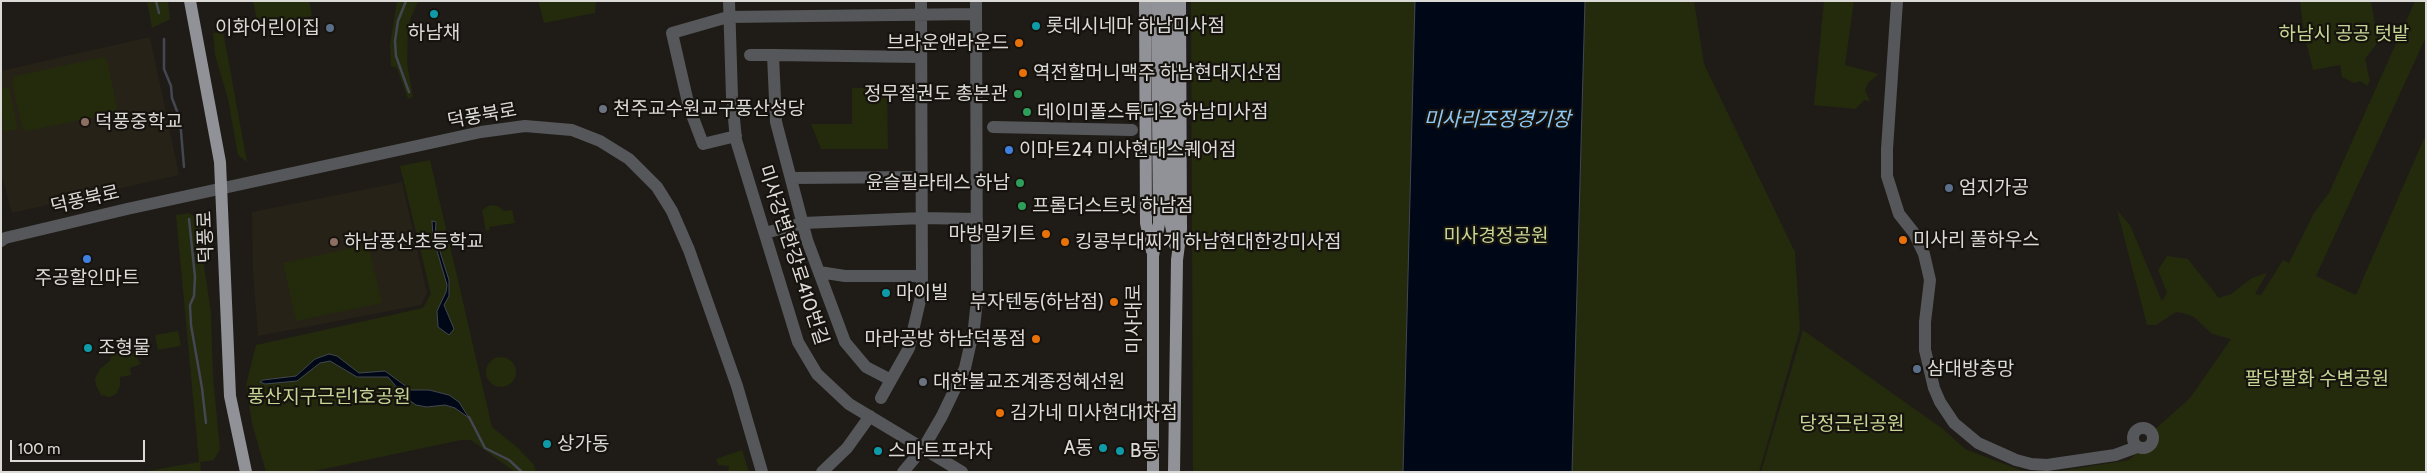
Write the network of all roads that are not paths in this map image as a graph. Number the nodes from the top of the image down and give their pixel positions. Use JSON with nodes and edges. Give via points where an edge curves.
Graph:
{"nodes":[{"id":1,"x":190,"y":1,"type":"edge"},
{"id":2,"x":729,"y":1,"type":"edge"},
{"id":3,"x":921,"y":1,"type":"edge"},
{"id":4,"x":976,"y":1,"type":"edge"},
{"id":5,"x":1145,"y":1,"type":"edge"},
{"id":6,"x":1157,"y":1,"type":"edge"},
{"id":7,"x":1168,"y":1,"type":"edge"},
{"id":8,"x":1180,"y":1,"type":"edge"},
{"id":9,"x":1897,"y":1,"type":"edge"},
{"id":10,"x":976,"y":14,"type":"junction"},
{"id":11,"x":921,"y":15,"type":"junction"},
{"id":12,"x":728,"y":17,"type":"junction"},
{"id":13,"x":750,"y":55,"type":"dead end"},
{"id":14,"x":773,"y":55,"type":"junction"},
{"id":15,"x":921,"y":56,"type":"junction"},
{"id":16,"x":992,"y":127,"type":"dead end"},
{"id":17,"x":1132,"y":130,"type":"dead end"},
{"id":18,"x":736,"y":136,"type":"junction"},
{"id":19,"x":921,"y":177,"type":"junction"},
{"id":20,"x":791,"y":178,"type":"junction"},
{"id":21,"x":222,"y":188,"type":"junction"},
{"id":22,"x":922,"y":218,"type":"junction"},
{"id":23,"x":977,"y":219,"type":"junction"},
{"id":24,"x":803,"y":223,"type":"junction"},
{"id":25,"x":1,"y":225,"type":"edge"},
{"id":26,"x":765,"y":233,"type":"junction"},
{"id":27,"x":3,"y":240,"type":"edge"},
{"id":28,"x":1153,"y":256,"type":"junction"},
{"id":29,"x":1177,"y":260,"type":"junction"},
{"id":30,"x":819,"y":272,"type":"junction"},
{"id":31,"x":922,"y":276,"type":"junction"},
{"id":32,"x":891,"y":380,"type":"junction"},
{"id":33,"x":881,"y":398,"type":"dead end"},
{"id":34,"x":870,"y":416,"type":"junction"},
{"id":35,"x":924,"y":447,"type":"junction"},
{"id":36,"x":2137,"y":447,"type":"dead end"},
{"id":37,"x":246,"y":472,"type":"edge"},
{"id":38,"x":762,"y":472,"type":"edge"},
{"id":39,"x":822,"y":472,"type":"edge"},
{"id":40,"x":903,"y":472,"type":"edge"},
{"id":41,"x":962,"y":472,"type":"edge"},
{"id":42,"x":1153,"y":472,"type":"edge"},
{"id":43,"x":1174,"y":472,"type":"edge"}],
"edges":[{"from":1,"to":21,"type":"main road","name":"덕풍로","via":[[215,126]]},
{"from":2,"to":12,"type":"street","name":"미사강변한강로410번길"},
{"from":3,"to":11,"type":"street"},
{"from":4,"to":10,"type":"street"},
{"from":5,"to":28,"type":"main road","name":"미사대로","via":[[1146,223]]},
{"from":6,"to":28,"type":"main road","name":"미사대로","via":[[1159,224]]},
{"from":7,"to":29,"type":"main road","via":[[1171,225]]},
{"from":8,"to":29,"type":"main road","via":[[1181,229]]},
{"from":9,"to":36,"type":"street","via":[[1887,176],[1899,214],[1914,233],[1924,254],[1930,280],[1925,350],[1940,402],[1954,423],[1978,443],[2023,462],[2056,464],[2115,455]]},
{"from":10,"to":11,"type":"street"},
{"from":10,"to":23,"type":"street"},
{"from":11,"to":12,"type":"street"},
{"from":11,"to":15,"type":"street"},
{"from":12,"to":18,"type":"street","name":"미사강변한강로410번길"},
{"from":12,"to":18,"type":"street","via":[[672,32],[689,107],[703,144]]},
{"from":13,"to":14,"type":"street"},
{"from":14,"to":15,"type":"street"},
{"from":14,"to":20,"type":"street","via":[[776,122]]},
{"from":15,"to":19,"type":"street"},
{"from":16,"to":17,"type":"street"},
{"from":18,"to":26,"type":"street","name":"미사강변한강로410번길"},
{"from":19,"to":20,"type":"street"},
{"from":19,"to":22,"type":"street"},
{"from":20,"to":24,"type":"street"},
{"from":21,"to":27,"type":"street","name":"덕풍북로"},
{"from":21,"to":37,"type":"main road","name":"덕풍로","via":[[230,396]]},
{"from":21,"to":38,"type":"street","name":"덕풍북로","via":[[481,132],[548,126],[572,130],[600,141],[640,168],[672,211],[737,386]]},
{"from":22,"to":23,"type":"street"},
{"from":22,"to":24,"type":"street"},
{"from":22,"to":31,"type":"street"},
{"from":23,"to":35,"type":"street","via":[[977,309],[965,368]]},
{"from":24,"to":26,"type":"street"},
{"from":24,"to":30,"type":"street"},
{"from":25,"to":27,"type":"street"},
{"from":26,"to":34,"type":"street","name":"미사강변한강로410번길","via":[[798,342],[806,358],[829,388]]},
{"from":28,"to":42,"type":"main road","name":"미사대로"},
{"from":29,"to":43,"type":"main road"},
{"from":30,"to":31,"type":"street","via":[[845,276]]},
{"from":30,"to":32,"type":"street","via":[[845,342],[866,367]]},
{"from":31,"to":32,"type":"street","via":[[919,311],[909,348]]},
{"from":32,"to":33,"type":"street"},
{"from":34,"to":35,"type":"street","name":"미사강변한강로410번길"},
{"from":34,"to":39,"type":"street","via":[[847,448]]},
{"from":35,"to":40,"type":"street"},
{"from":35,"to":41,"type":"street","name":"미사강변한강로410번길"}]}
